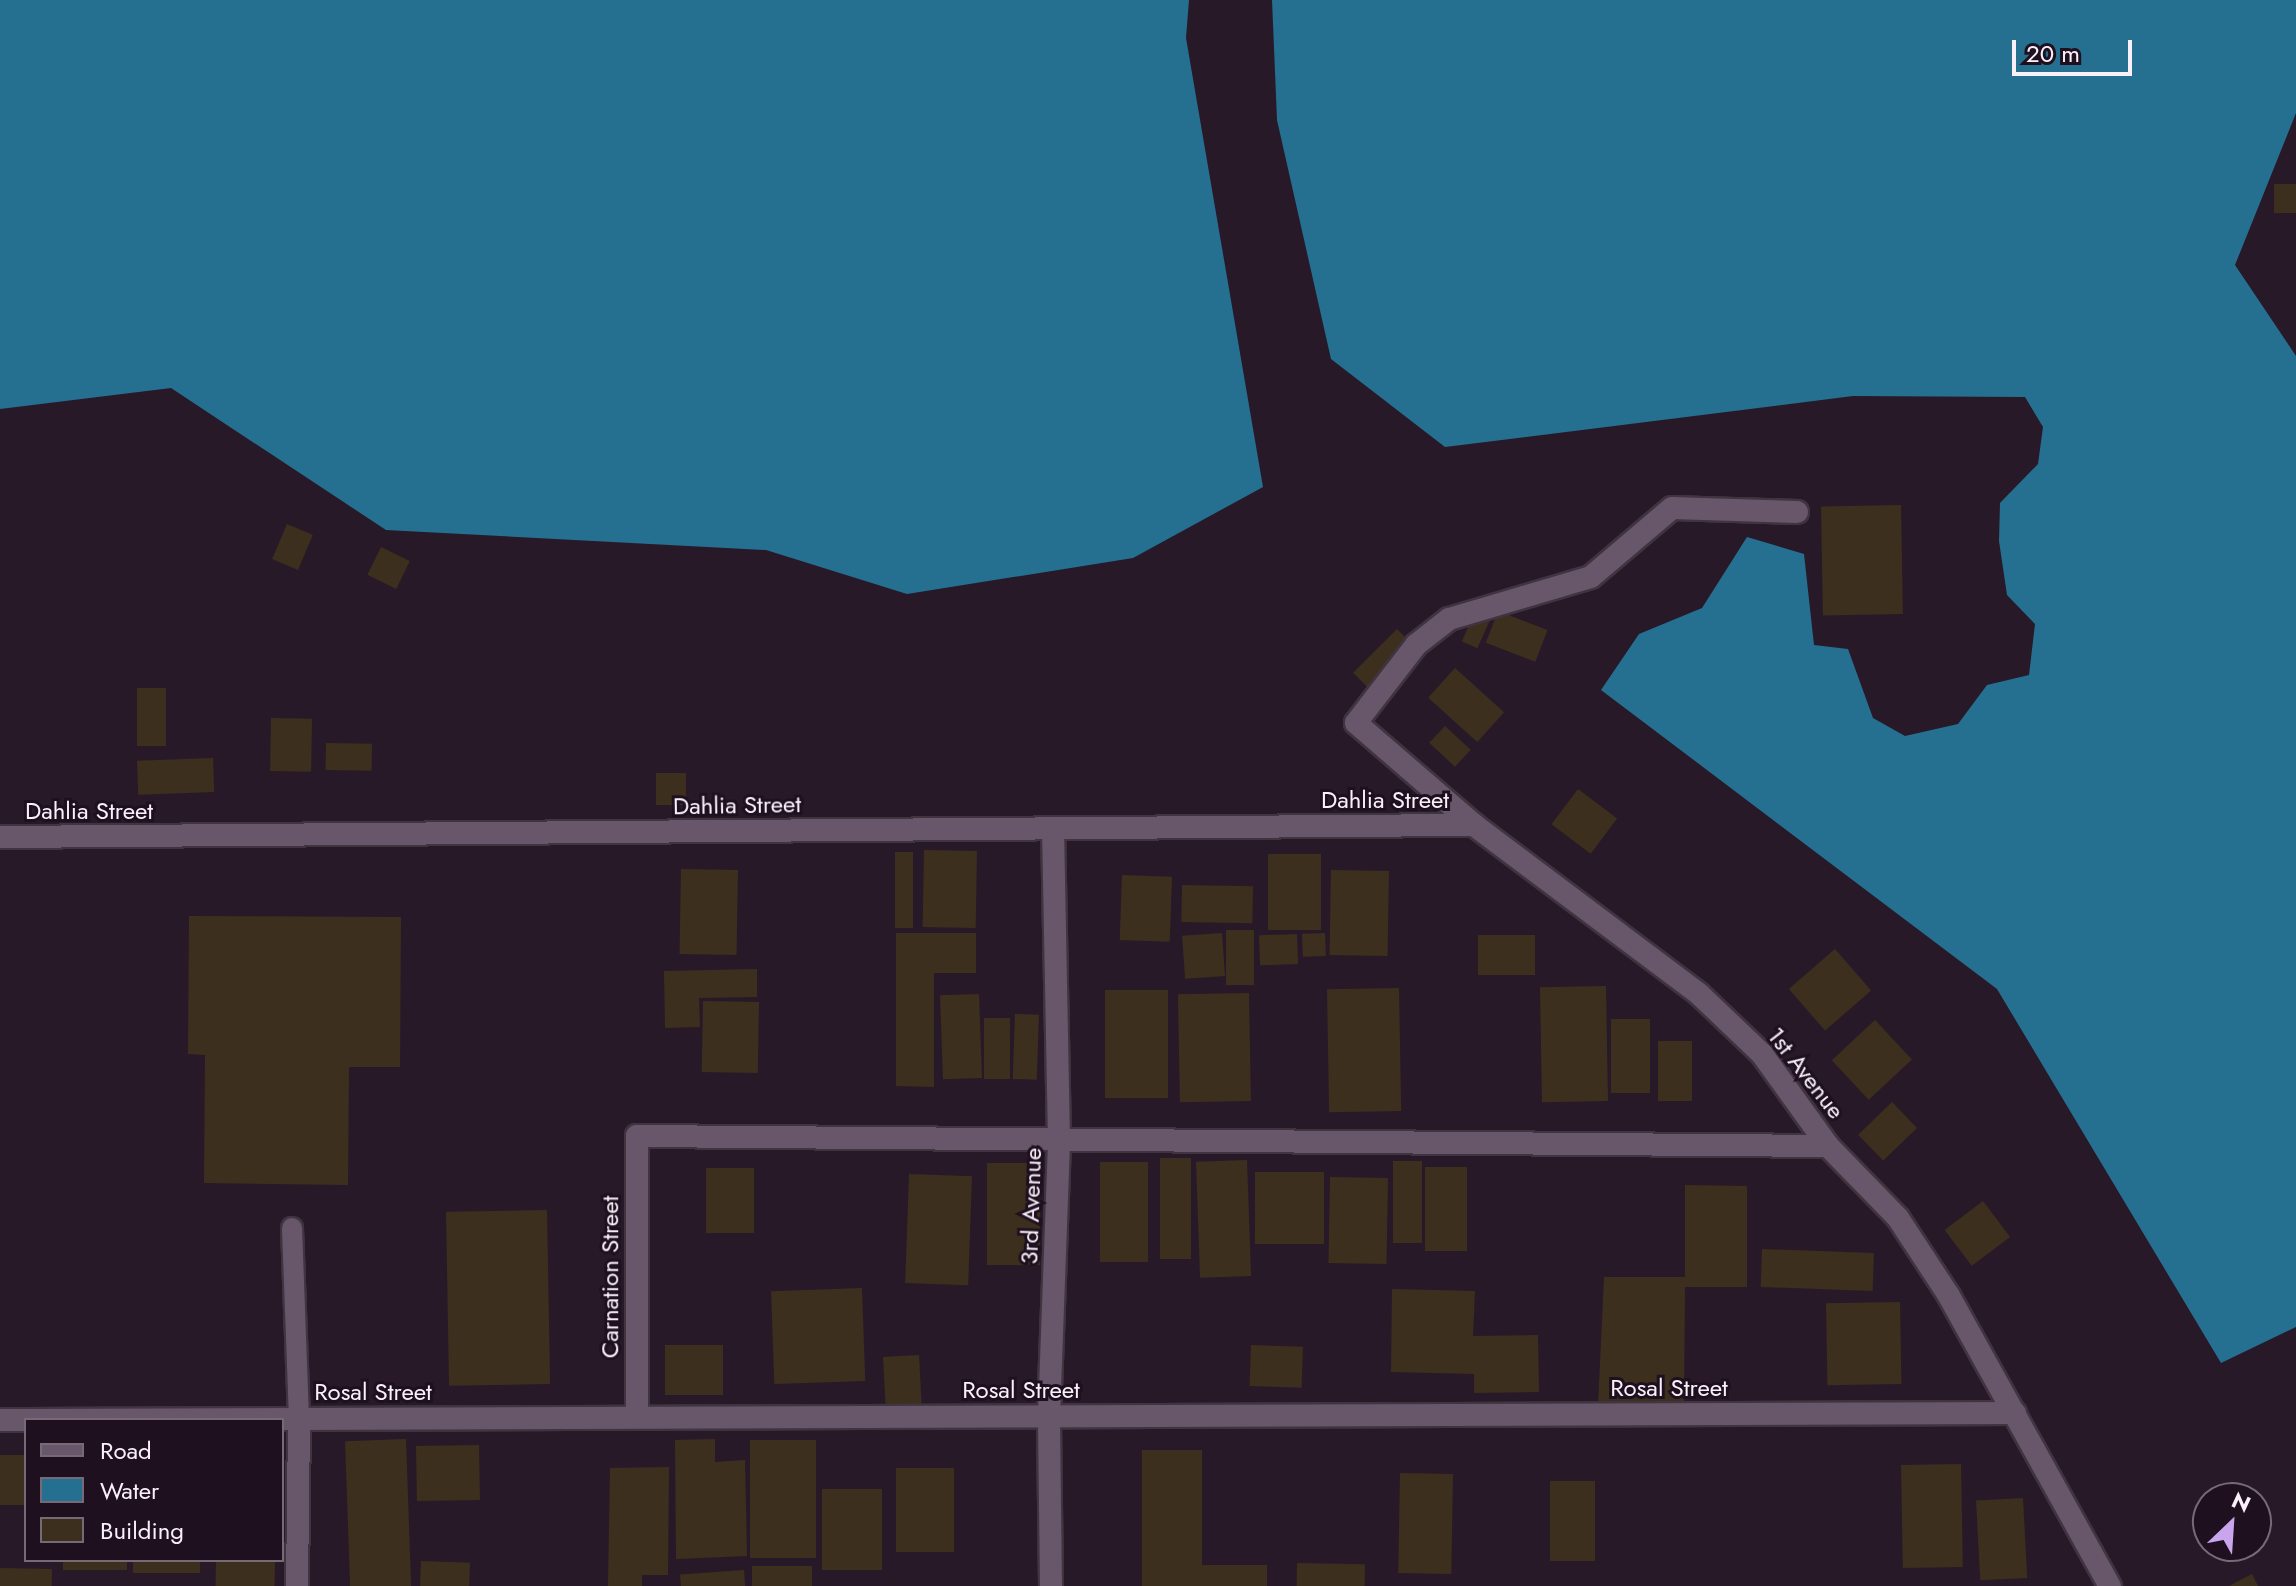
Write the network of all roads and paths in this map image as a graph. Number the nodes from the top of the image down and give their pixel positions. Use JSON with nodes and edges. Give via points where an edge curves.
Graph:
{"nodes":[{"id":1,"x":1797,"y":512,"type":"dead end"},
{"id":2,"x":1474,"y":825,"type":"junction"},
{"id":3,"x":1053,"y":828,"type":"junction"},
{"id":4,"x":0,"y":837,"type":"edge"},
{"id":5,"x":1059,"y":1140,"type":"junction"},
{"id":6,"x":1828,"y":1146,"type":"junction"},
{"id":7,"x":292,"y":1228,"type":"dead end"},
{"id":8,"x":2015,"y":1413,"type":"junction"},
{"id":9,"x":1049,"y":1416,"type":"junction"},
{"id":10,"x":637,"y":1417,"type":"junction"},
{"id":11,"x":284,"y":1419,"type":"edge"},
{"id":12,"x":299,"y":1419,"type":"junction"},
{"id":13,"x":0,"y":1420,"type":"edge"},
{"id":14,"x":24,"y":1420,"type":"edge"},
{"id":15,"x":297,"y":1586,"type":"edge"},
{"id":16,"x":1051,"y":1586,"type":"edge"},
{"id":17,"x":2110,"y":1586,"type":"edge"}],
"edges":[{"from":1,"to":2,"type":"street","name":"1st Avenue","via":[[1672,508],[1591,577],[1449,619],[1416,645],[1356,723]]},
{"from":2,"to":3,"type":"street","name":"Dahlia Street"},
{"from":2,"to":6,"type":"street","name":"1st Avenue","via":[[1699,994],[1762,1054]]},
{"from":3,"to":4,"type":"street","name":"Dahlia Street"},
{"from":3,"to":5,"type":"street","name":"3rd Avenue"},
{"from":5,"to":6,"type":"street"},
{"from":5,"to":9,"type":"street","name":"3rd Avenue"},
{"from":5,"to":10,"type":"street","name":"Carnation Street","via":[[637,1136]]},
{"from":6,"to":8,"type":"street","name":"1st Avenue","via":[[1898,1218]]},
{"from":7,"to":12,"type":"lane"},
{"from":8,"to":9,"type":"street","name":"Rosal Street"},
{"from":8,"to":17,"type":"street","name":"1st Avenue"},
{"from":9,"to":10,"type":"street","name":"Rosal Street"},
{"from":9,"to":16,"type":"street","name":"3rd Avenue"},
{"from":10,"to":12,"type":"street","name":"Rosal Street"},
{"from":11,"to":12,"type":"street","name":"Rosal Street"},
{"from":12,"to":15,"type":"street"},
{"from":13,"to":14,"type":"street","name":"Rosal Street"}]}
